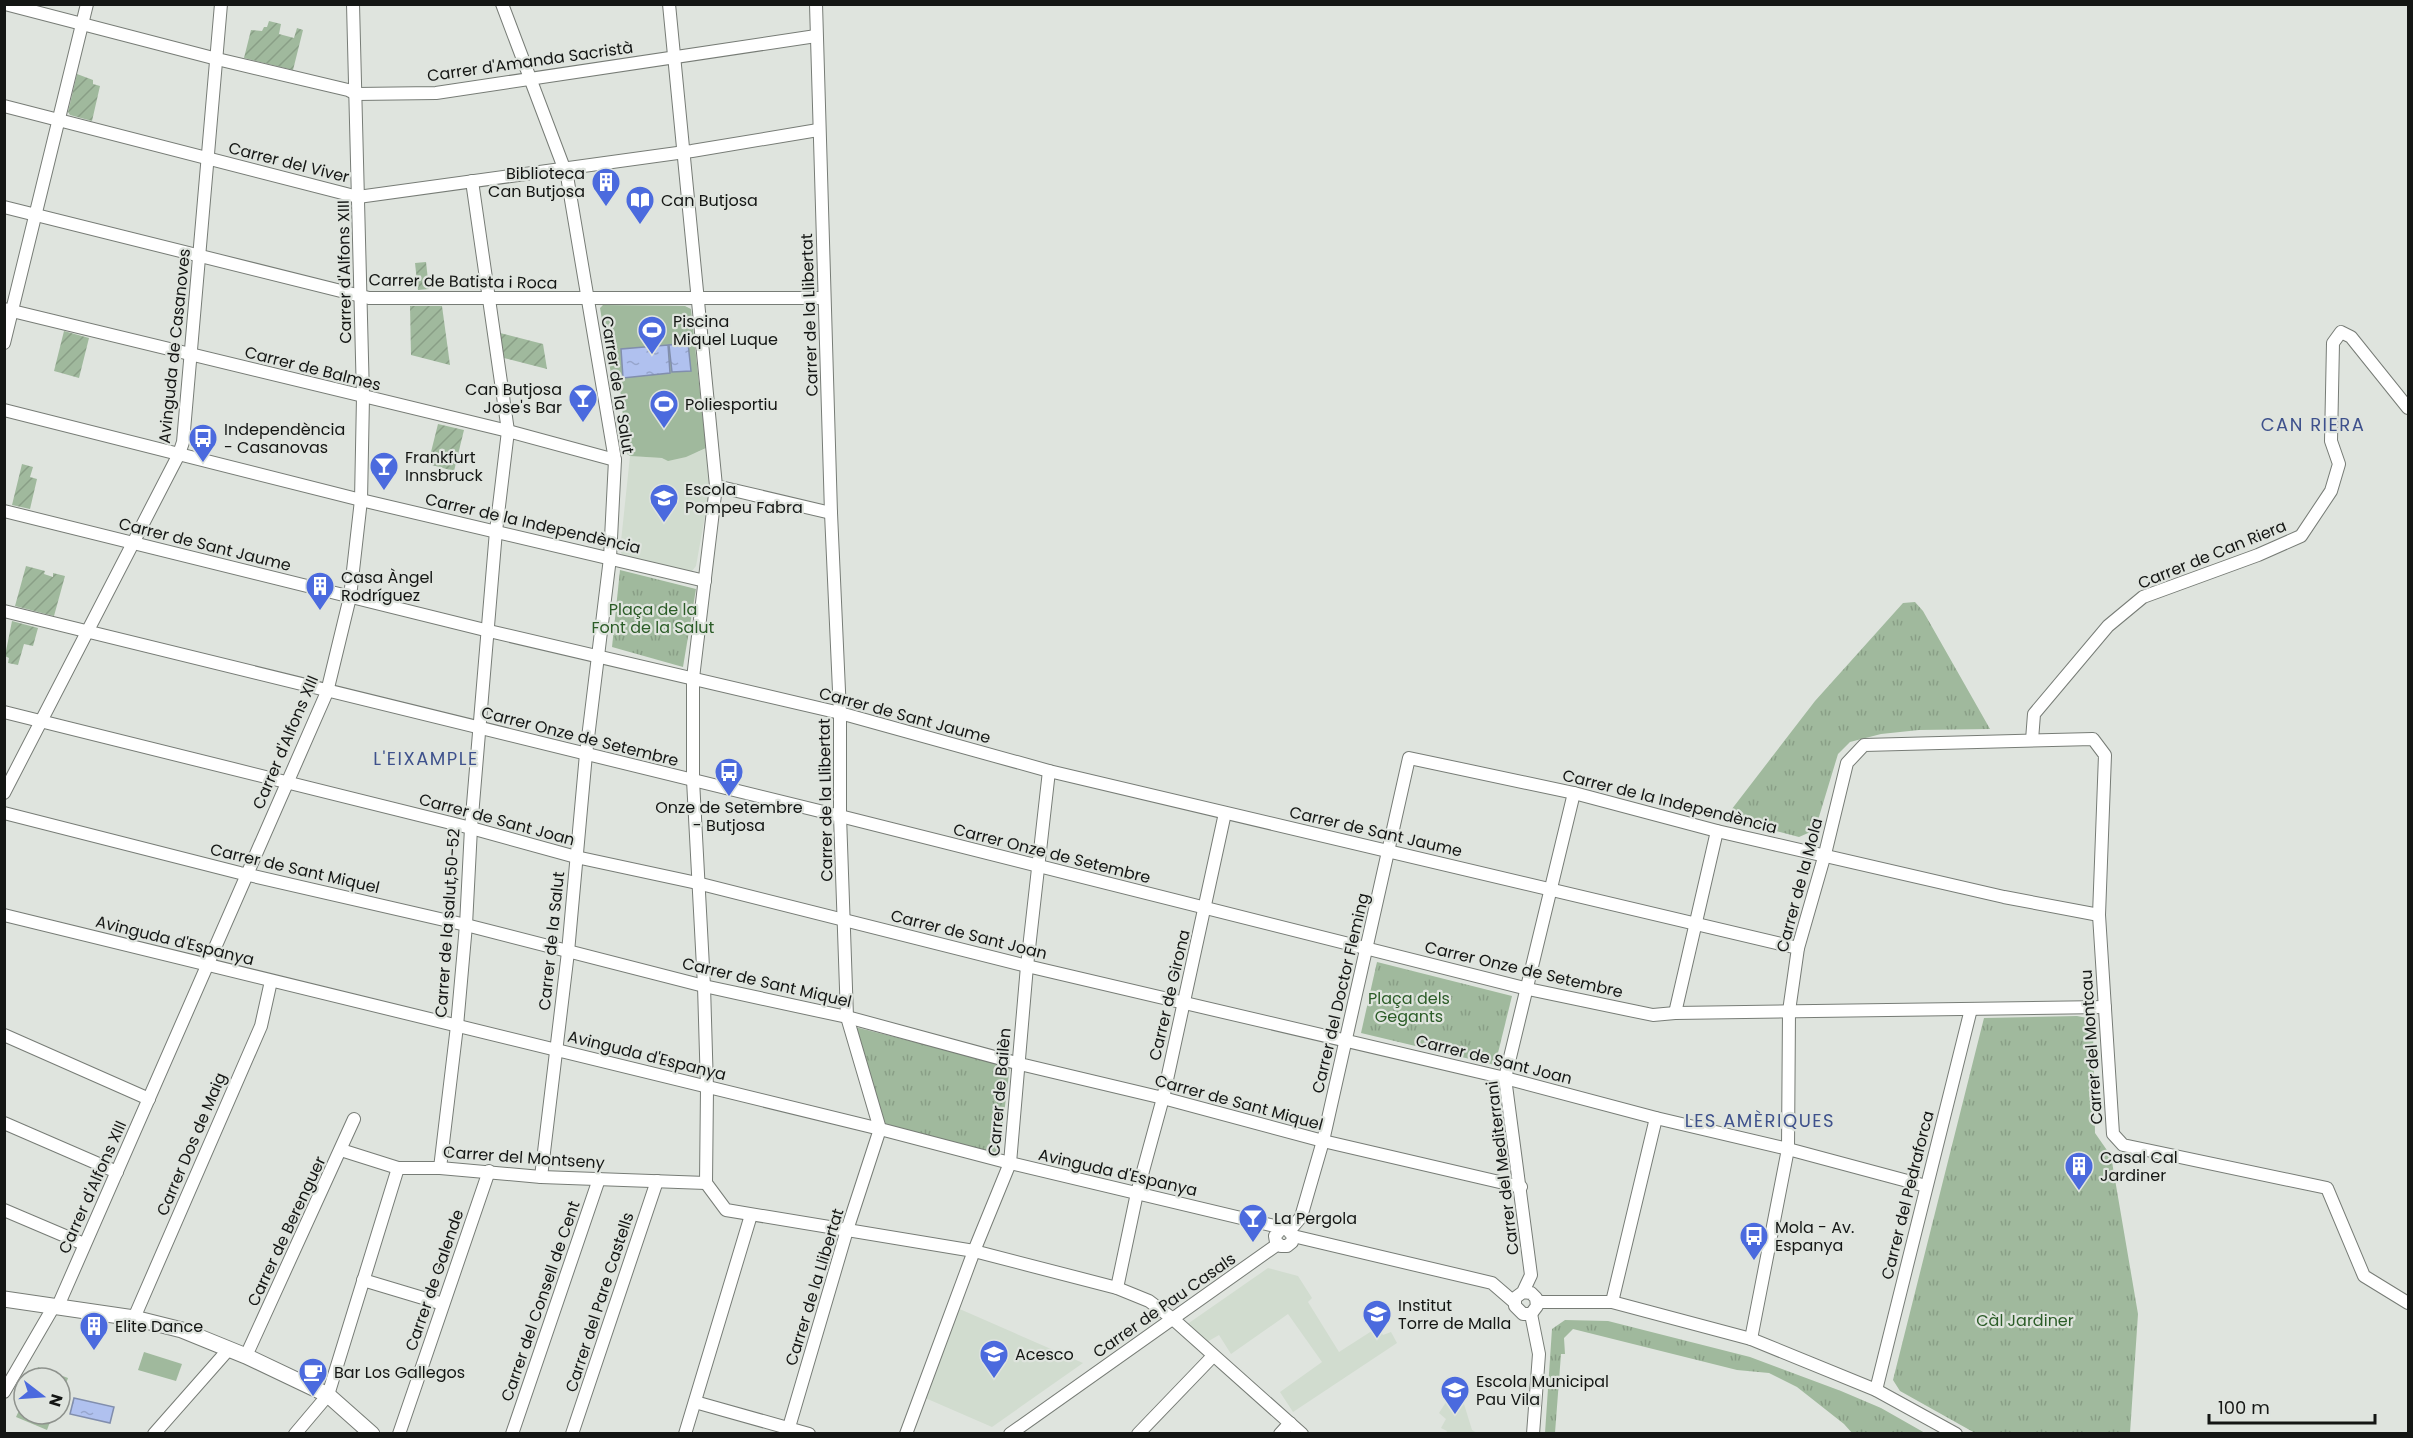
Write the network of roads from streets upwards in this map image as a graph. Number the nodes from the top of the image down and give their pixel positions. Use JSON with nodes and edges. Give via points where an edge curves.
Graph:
{"nodes":[{"id":1,"x":5,"y":4,"type":"edge"},
{"id":2,"x":87,"y":4,"type":"edge"},
{"id":3,"x":221,"y":4,"type":"edge"},
{"id":4,"x":353,"y":4,"type":"edge"},
{"id":5,"x":502,"y":4,"type":"edge"},
{"id":6,"x":669,"y":4,"type":"edge"},
{"id":7,"x":816,"y":4,"type":"edge"},
{"id":8,"x":82,"y":24,"type":"junction"},
{"id":9,"x":816,"y":36,"type":"junction"},
{"id":10,"x":674,"y":57,"type":"junction"},
{"id":11,"x":217,"y":59,"type":"junction"},
{"id":12,"x":529,"y":78,"type":"junction"},
{"id":13,"x":356,"y":94,"type":"junction"},
{"id":14,"x":4,"y":106,"type":"edge"},
{"id":15,"x":59,"y":120,"type":"junction"},
{"id":16,"x":818,"y":130,"type":"junction"},
{"id":17,"x":685,"y":152,"type":"junction"},
{"id":18,"x":207,"y":159,"type":"junction"},
{"id":19,"x":564,"y":168,"type":"junction"},
{"id":20,"x":472,"y":181,"type":"junction"},
{"id":21,"x":358,"y":197,"type":"junction"},
{"id":22,"x":4,"y":207,"type":"edge"},
{"id":23,"x":36,"y":214,"type":"junction"},
{"id":24,"x":200,"y":256,"type":"junction"},
{"id":25,"x":361,"y":296,"type":"junction"},
{"id":26,"x":490,"y":298,"type":"junction"},
{"id":27,"x":587,"y":298,"type":"junction"},
{"id":28,"x":698,"y":298,"type":"junction"},
{"id":29,"x":824,"y":298,"type":"junction"},
{"id":30,"x":9,"y":310,"type":"edge"},
{"id":31,"x":4,"y":343,"type":"edge"},
{"id":32,"x":191,"y":355,"type":"junction"},
{"id":33,"x":363,"y":398,"type":"junction"},
{"id":34,"x":2409,"y":408,"type":"edge"},
{"id":35,"x":4,"y":410,"type":"edge"},
{"id":36,"x":508,"y":431,"type":"junction"},
{"id":37,"x":179,"y":454,"type":"junction"},
{"id":38,"x":615,"y":460,"type":"junction"},
{"id":39,"x":716,"y":486,"type":"junction"},
{"id":40,"x":361,"y":500,"type":"junction"},
{"id":41,"x":4,"y":511,"type":"edge"},
{"id":42,"x":831,"y":513,"type":"junction"},
{"id":43,"x":496,"y":531,"type":"junction"},
{"id":44,"x":134,"y":543,"type":"junction"},
{"id":45,"x":610,"y":558,"type":"junction"},
{"id":46,"x":705,"y":581,"type":"junction"},
{"id":47,"x":350,"y":597,"type":"junction"},
{"id":48,"x":4,"y":612,"type":"edge"},
{"id":49,"x":489,"y":631,"type":"junction"},
{"id":50,"x":88,"y":632,"type":"junction"},
{"id":51,"x":598,"y":655,"type":"junction"},
{"id":52,"x":693,"y":678,"type":"junction"},
{"id":53,"x":327,"y":692,"type":"junction"},
{"id":54,"x":4,"y":712,"type":"edge"},
{"id":55,"x":840,"y":713,"type":"junction"},
{"id":56,"x":42,"y":721,"type":"junction"},
{"id":57,"x":480,"y":728,"type":"junction"},
{"id":58,"x":2093,"y":739,"type":"joint"},
{"id":59,"x":2032,"y":740,"type":"junction"},
{"id":60,"x":586,"y":754,"type":"junction"},
{"id":61,"x":1409,"y":758,"type":"joint"},
{"id":62,"x":1049,"y":771,"type":"junction"},
{"id":63,"x":693,"y":780,"type":"junction"},
{"id":64,"x":285,"y":783,"type":"junction"},
{"id":65,"x":4,"y":793,"type":"edge"},
{"id":66,"x":1574,"y":793,"type":"junction"},
{"id":67,"x":4,"y":813,"type":"edge"},
{"id":68,"x":1226,"y":813,"type":"junction"},
{"id":69,"x":840,"y":816,"type":"junction"},
{"id":70,"x":471,"y":828,"type":"junction"},
{"id":71,"x":1717,"y":831,"type":"junction"},
{"id":72,"x":1389,"y":850,"type":"junction"},
{"id":73,"x":1825,"y":854,"type":"junction"},
{"id":74,"x":576,"y":857,"type":"junction"},
{"id":75,"x":1038,"y":867,"type":"junction"},
{"id":76,"x":246,"y":874,"type":"junction"},
{"id":77,"x":697,"y":882,"type":"junction"},
{"id":78,"x":1552,"y":890,"type":"junction"},
{"id":79,"x":1205,"y":909,"type":"junction"},
{"id":80,"x":4,"y":915,"type":"edge"},
{"id":81,"x":2099,"y":915,"type":"junction"},
{"id":82,"x":843,"y":920,"type":"junction"},
{"id":83,"x":1697,"y":923,"type":"junction"},
{"id":84,"x":466,"y":925,"type":"junction"},
{"id":85,"x":1366,"y":948,"type":"junction"},
{"id":86,"x":1798,"y":948,"type":"junction"},
{"id":87,"x":567,"y":952,"type":"junction"},
{"id":88,"x":207,"y":966,"type":"junction"},
{"id":89,"x":1027,"y":966,"type":"junction"},
{"id":90,"x":271,"y":981,"type":"junction"},
{"id":91,"x":704,"y":986,"type":"junction"},
{"id":92,"x":1528,"y":989,"type":"junction"},
{"id":93,"x":1183,"y":1002,"type":"junction"},
{"id":94,"x":2105,"y":1007,"type":"junction"},
{"id":95,"x":1971,"y":1009,"type":"junction"},
{"id":96,"x":1789,"y":1011,"type":"junction"},
{"id":97,"x":1675,"y":1013,"type":"junction"},
{"id":98,"x":847,"y":1017,"type":"junction"},
{"id":99,"x":457,"y":1026,"type":"junction"},
{"id":100,"x":4,"y":1035,"type":"edge"},
{"id":101,"x":1345,"y":1039,"type":"junction"},
{"id":102,"x":555,"y":1049,"type":"junction"},
{"id":103,"x":1019,"y":1064,"type":"junction"},
{"id":104,"x":1505,"y":1078,"type":"junction"},
{"id":105,"x":707,"y":1088,"type":"junction"},
{"id":106,"x":1163,"y":1098,"type":"junction"},
{"id":107,"x":148,"y":1099,"type":"junction"},
{"id":108,"x":1656,"y":1118,"type":"junction"},
{"id":109,"x":354,"y":1119,"type":"dead end"},
{"id":110,"x":4,"y":1123,"type":"edge"},
{"id":111,"x":880,"y":1129,"type":"junction"},
{"id":112,"x":1323,"y":1141,"type":"junction"},
{"id":113,"x":1788,"y":1149,"type":"junction"},
{"id":114,"x":341,"y":1150,"type":"junction"},
{"id":115,"x":1010,"y":1164,"type":"junction"},
{"id":116,"x":398,"y":1168,"type":"junction"},
{"id":117,"x":440,"y":1168,"type":"junction"},
{"id":118,"x":117,"y":1172,"type":"junction"},
{"id":119,"x":489,"y":1172,"type":"junction"},
{"id":120,"x":541,"y":1177,"type":"junction"},
{"id":121,"x":599,"y":1179,"type":"junction"},
{"id":122,"x":657,"y":1181,"type":"junction"},
{"id":123,"x":706,"y":1183,"type":"junction"},
{"id":124,"x":1926,"y":1186,"type":"junction"},
{"id":125,"x":1521,"y":1187,"type":"junction"},
{"id":126,"x":1137,"y":1193,"type":"junction"},
{"id":127,"x":4,"y":1210,"type":"edge"},
{"id":128,"x":751,"y":1215,"type":"junction"},
{"id":129,"x":847,"y":1230,"type":"junction"},
{"id":130,"x":1288,"y":1232,"type":"junction"},
{"id":131,"x":84,"y":1244,"type":"junction"},
{"id":132,"x":974,"y":1251,"type":"junction"},
{"id":133,"x":363,"y":1280,"type":"junction"},
{"id":134,"x":1117,"y":1288,"type":"junction"},
{"id":135,"x":1523,"y":1292,"type":"junction"},
{"id":136,"x":4,"y":1299,"type":"edge"},
{"id":137,"x":1514,"y":1302,"type":"junction"},
{"id":138,"x":1537,"y":1302,"type":"junction"},
{"id":139,"x":1612,"y":1302,"type":"junction"},
{"id":140,"x":2409,"y":1303,"type":"edge"},
{"id":141,"x":443,"y":1304,"type":"junction"},
{"id":142,"x":56,"y":1306,"type":"junction"},
{"id":143,"x":1531,"y":1314,"type":"junction"},
{"id":144,"x":134,"y":1318,"type":"junction"},
{"id":145,"x":1173,"y":1319,"type":"junction"},
{"id":146,"x":1751,"y":1339,"type":"junction"},
{"id":147,"x":228,"y":1350,"type":"junction"},
{"id":148,"x":246,"y":1356,"type":"junction"},
{"id":149,"x":1213,"y":1356,"type":"junction"},
{"id":150,"x":1876,"y":1390,"type":"junction"},
{"id":151,"x":4,"y":1392,"type":"edge"},
{"id":152,"x":328,"y":1395,"type":"junction"},
{"id":153,"x":695,"y":1402,"type":"junction"},
{"id":154,"x":1290,"y":1423,"type":"junction"},
{"id":155,"x":788,"y":1430,"type":"edge"},
{"id":156,"x":154,"y":1434,"type":"edge"},
{"id":157,"x":296,"y":1434,"type":"edge"},
{"id":158,"x":372,"y":1434,"type":"edge"},
{"id":159,"x":399,"y":1434,"type":"edge"},
{"id":160,"x":512,"y":1434,"type":"edge"},
{"id":161,"x":572,"y":1434,"type":"edge"},
{"id":162,"x":686,"y":1434,"type":"edge"},
{"id":163,"x":809,"y":1434,"type":"edge"},
{"id":164,"x":906,"y":1434,"type":"edge"},
{"id":165,"x":1010,"y":1434,"type":"edge"},
{"id":166,"x":1138,"y":1434,"type":"edge"},
{"id":167,"x":1280,"y":1434,"type":"edge"},
{"id":168,"x":1302,"y":1434,"type":"edge"},
{"id":169,"x":1533,"y":1434,"type":"edge"},
{"id":170,"x":1956,"y":1434,"type":"edge"}],
"edges":[{"from":1,"to":8,"type":"street","name":"Carrer d'Amanda Sacristà"},
{"from":2,"to":8,"type":"street"},
{"from":3,"to":11,"type":"street","name":"Avinguda de Casanoves"},
{"from":4,"to":13,"type":"street","name":"Carrer d'Alfons XIII"},
{"from":5,"to":12,"type":"street","name":"Carrer de la Salut"},
{"from":6,"to":10,"type":"street"},
{"from":7,"to":9,"type":"street","name":"Carrer de la Llibertat"},
{"from":8,"to":11,"type":"street","name":"Carrer d'Amanda Sacristà"},
{"from":8,"to":15,"type":"street"},
{"from":9,"to":10,"type":"street","name":"Carrer d'Amanda Sacristà"},
{"from":9,"to":16,"type":"street","name":"Carrer de la Llibertat"},
{"from":10,"to":12,"type":"street","name":"Carrer d'Amanda Sacristà"},
{"from":10,"to":17,"type":"street"},
{"from":11,"to":13,"type":"street","name":"Carrer d'Amanda Sacristà"},
{"from":11,"to":18,"type":"street","name":"Avinguda de Casanoves"},
{"from":12,"to":13,"type":"street","name":"Carrer d'Amanda Sacristà","via":[[436,93]]},
{"from":12,"to":19,"type":"street","name":"Carrer de la Salut"},
{"from":13,"to":21,"type":"street","name":"Carrer d'Alfons XIII"},
{"from":14,"to":15,"type":"street","name":"Carrer del Viver"},
{"from":15,"to":18,"type":"street","name":"Carrer del Viver"},
{"from":15,"to":23,"type":"street"},
{"from":16,"to":17,"type":"street","name":"Carrer del Viver"},
{"from":16,"to":29,"type":"street","name":"Carrer de la Llibertat"},
{"from":17,"to":19,"type":"street","name":"Carrer del Viver"},
{"from":17,"to":28,"type":"street"},
{"from":18,"to":21,"type":"street","name":"Carrer del Viver"},
{"from":18,"to":24,"type":"street","name":"Avinguda de Casanoves"},
{"from":19,"to":20,"type":"street","name":"Carrer del Viver"},
{"from":19,"to":27,"type":"street","name":"Carrer de la Salut"},
{"from":20,"to":21,"type":"street","name":"Carrer del Viver"},
{"from":20,"to":26,"type":"street","name":"Carrer de la salut,50-52"},
{"from":21,"to":25,"type":"street","name":"Carrer d'Alfons XIII"},
{"from":22,"to":23,"type":"street","name":"Carrer de Batista i Roca"},
{"from":23,"to":24,"type":"street","name":"Carrer de Batista i Roca"},
{"from":23,"to":30,"type":"street"},
{"from":24,"to":25,"type":"street","name":"Carrer de Batista i Roca"},
{"from":24,"to":32,"type":"street","name":"Avinguda de Casanoves"},
{"from":25,"to":26,"type":"street","name":"Carrer de Batista i Roca"},
{"from":25,"to":33,"type":"street","name":"Carrer d'Alfons XIII"},
{"from":26,"to":27,"type":"street","name":"Carrer de Batista i Roca"},
{"from":26,"to":36,"type":"street","name":"Carrer de la salut,50-52"},
{"from":27,"to":28,"type":"street","name":"Carrer de Batista i Roca"},
{"from":27,"to":38,"type":"street","name":"Carrer de la Salut"},
{"from":28,"to":29,"type":"street","name":"Carrer de Batista i Roca"},
{"from":28,"to":39,"type":"street"},
{"from":29,"to":42,"type":"street","name":"Carrer de la Llibertat"},
{"from":30,"to":31,"type":"street"},
{"from":30,"to":32,"type":"street","name":"Carrer de Balmes"},
{"from":32,"to":33,"type":"street","name":"Carrer de Balmes"},
{"from":32,"to":37,"type":"street","name":"Avinguda de Casanoves"},
{"from":33,"to":36,"type":"street","name":"Carrer de Balmes"},
{"from":33,"to":40,"type":"street","name":"Carrer d'Alfons XIII"},
{"from":34,"to":59,"type":"street","name":"Carrer de Can Riera","via":[[2352,337],[2341,332],[2333,343],[2331,441],[2339,465],[2331,491],[2301,536],[2143,597],[2108,626],[2034,714]]},
{"from":35,"to":37,"type":"street","name":"Carrer de la Independència"},
{"from":36,"to":38,"type":"street","name":"Carrer de Balmes"},
{"from":36,"to":43,"type":"street","name":"Carrer de la salut,50-52"},
{"from":37,"to":40,"type":"street","name":"Carrer de la Independència"},
{"from":37,"to":44,"type":"street","name":"Avinguda de Casanoves"},
{"from":38,"to":45,"type":"street","name":"Carrer de la Salut"},
{"from":39,"to":42,"type":"street"},
{"from":39,"to":46,"type":"street"},
{"from":40,"to":43,"type":"street","name":"Carrer de la Independència"},
{"from":40,"to":47,"type":"street","name":"Carrer d'Alfons XIII"},
{"from":41,"to":44,"type":"street","name":"Carrer de Sant Jaume"},
{"from":42,"to":55,"type":"street","name":"Carrer de la Llibertat"},
{"from":43,"to":45,"type":"street","name":"Carrer de la Independència"},
{"from":43,"to":49,"type":"street","name":"Carrer de la salut,50-52"},
{"from":44,"to":47,"type":"street","name":"Carrer de Sant Jaume"},
{"from":44,"to":50,"type":"street","name":"Avinguda de Casanoves"},
{"from":45,"to":46,"type":"street","name":"Carrer de la Independència"},
{"from":45,"to":51,"type":"street","name":"Carrer de la Salut"},
{"from":46,"to":52,"type":"street"},
{"from":47,"to":49,"type":"street","name":"Carrer de Sant Jaume"},
{"from":47,"to":53,"type":"street","name":"Carrer d'Alfons XIII"},
{"from":48,"to":50,"type":"street","name":"Carrer Onze de Setembre"},
{"from":49,"to":51,"type":"street","name":"Carrer de Sant Jaume"},
{"from":49,"to":57,"type":"street","name":"Carrer de la salut,50-52"},
{"from":50,"to":53,"type":"street","name":"Carrer Onze de Setembre"},
{"from":50,"to":56,"type":"street","name":"Avinguda de Casanoves"},
{"from":51,"to":52,"type":"street","name":"Carrer de Sant Jaume"},
{"from":51,"to":60,"type":"street","name":"Carrer de la Salut"},
{"from":52,"to":55,"type":"street","name":"Carrer de Sant Jaume"},
{"from":52,"to":63,"type":"street"},
{"from":53,"to":57,"type":"street","name":"Carrer Onze de Setembre"},
{"from":53,"to":64,"type":"street","name":"Carrer d'Alfons XIII"},
{"from":54,"to":56,"type":"street","name":"Carrer de Sant Joan"},
{"from":55,"to":62,"type":"street","name":"Carrer de Sant Jaume"},
{"from":55,"to":69,"type":"street","name":"Carrer de la Llibertat"},
{"from":56,"to":64,"type":"street","name":"Carrer de Sant Joan"},
{"from":56,"to":65,"type":"street","name":"Avinguda de Casanoves"},
{"from":57,"to":60,"type":"street","name":"Carrer Onze de Setembre"},
{"from":57,"to":70,"type":"street","name":"Carrer de la salut,50-52"},
{"from":58,"to":59,"type":"street","name":"Carrer de la Mola"},
{"from":58,"to":81,"type":"street","name":"Carrer del Montcau","via":[[2105,755]]},
{"from":59,"to":73,"type":"street","name":"Carrer de la Mola","via":[[1864,745],[1847,763]]},
{"from":60,"to":63,"type":"street","name":"Carrer Onze de Setembre"},
{"from":60,"to":74,"type":"street","name":"Carrer de la Salut"},
{"from":61,"to":66,"type":"street","name":"Carrer de la Independència"},
{"from":61,"to":72,"type":"street","name":"Carrer del Doctor Fleming"},
{"from":62,"to":68,"type":"street","name":"Carrer de Sant Jaume"},
{"from":62,"to":75,"type":"street","name":"Carrer de Bailèn"},
{"from":63,"to":69,"type":"street","name":"Carrer Onze de Setembre"},
{"from":63,"to":77,"type":"street"},
{"from":64,"to":70,"type":"street","name":"Carrer de Sant Joan"},
{"from":64,"to":76,"type":"street","name":"Carrer d'Alfons XIII"},
{"from":66,"to":71,"type":"street","name":"Carrer de la Independència"},
{"from":66,"to":78,"type":"street","name":"Carrer del Mediterrani"},
{"from":67,"to":76,"type":"street","name":"Carrer de Sant Miquel"},
{"from":68,"to":72,"type":"street","name":"Carrer de Sant Jaume"},
{"from":68,"to":79,"type":"street","name":"Carrer de Girona"},
{"from":69,"to":75,"type":"street","name":"Carrer Onze de Setembre"},
{"from":69,"to":82,"type":"street","name":"Carrer de la Llibertat"},
{"from":70,"to":74,"type":"street","name":"Carrer de Sant Joan"},
{"from":70,"to":84,"type":"street","name":"Carrer de la salut,50-52"},
{"from":71,"to":73,"type":"street","name":"Carrer de la Independència"},
{"from":71,"to":83,"type":"street"},
{"from":72,"to":78,"type":"street","name":"Carrer de Sant Jaume"},
{"from":72,"to":85,"type":"street","name":"Carrer del Doctor Fleming"},
{"from":73,"to":81,"type":"street","name":"Carrer de la Independència","via":[[2004,897]]},
{"from":73,"to":86,"type":"street","name":"Carrer de la Mola"},
{"from":74,"to":77,"type":"street","name":"Carrer de Sant Joan"},
{"from":74,"to":87,"type":"street","name":"Carrer de la Salut"},
{"from":75,"to":79,"type":"street","name":"Carrer Onze de Setembre"},
{"from":75,"to":89,"type":"street","name":"Carrer de Bailèn"},
{"from":76,"to":84,"type":"street","name":"Carrer de Sant Miquel"},
{"from":76,"to":88,"type":"street","name":"Carrer d'Alfons XIII"},
{"from":77,"to":82,"type":"street","name":"Carrer de Sant Joan"},
{"from":77,"to":91,"type":"street"},
{"from":78,"to":83,"type":"street","name":"Carrer de Sant Jaume"},
{"from":78,"to":92,"type":"street","name":"Carrer del Mediterrani"},
{"from":79,"to":85,"type":"street","name":"Carrer Onze de Setembre"},
{"from":79,"to":93,"type":"street","name":"Carrer de Girona"},
{"from":80,"to":88,"type":"street","name":"Avinguda d'Espanya"},
{"from":81,"to":94,"type":"street","name":"Carrer del Montcau"},
{"from":82,"to":89,"type":"street","name":"Carrer de Sant Joan"},
{"from":82,"to":98,"type":"street","name":"Carrer de la Llibertat"},
{"from":83,"to":86,"type":"street","name":"Carrer de Sant Jaume"},
{"from":83,"to":97,"type":"street"},
{"from":84,"to":87,"type":"street","name":"Carrer de Sant Miquel"},
{"from":84,"to":99,"type":"street","name":"Carrer de la salut,50-52"},
{"from":85,"to":92,"type":"street","name":"Carrer Onze de Setembre"},
{"from":85,"to":101,"type":"street","name":"Carrer del Doctor Fleming"},
{"from":86,"to":96,"type":"street","name":"Carrer de la Mola"},
{"from":87,"to":91,"type":"street","name":"Carrer de Sant Miquel"},
{"from":87,"to":102,"type":"street","name":"Carrer de la Salut"},
{"from":88,"to":90,"type":"street","name":"Avinguda d'Espanya"},
{"from":88,"to":107,"type":"street","name":"Carrer d'Alfons XIII"},
{"from":89,"to":93,"type":"street","name":"Carrer de Sant Joan"},
{"from":89,"to":103,"type":"street","name":"Carrer de Bailèn"},
{"from":90,"to":99,"type":"street","name":"Avinguda d'Espanya"},
{"from":90,"to":144,"type":"street","name":"Carrer Dos de Maig","via":[[261,1026]]},
{"from":91,"to":98,"type":"street","name":"Carrer de Sant Miquel"},
{"from":91,"to":105,"type":"street"},
{"from":92,"to":97,"type":"street","name":"Carrer Onze de Setembre","via":[[1653,1015]]},
{"from":92,"to":104,"type":"street","name":"Carrer del Mediterrani"},
{"from":93,"to":101,"type":"street","name":"Carrer de Sant Joan"},
{"from":93,"to":106,"type":"street","name":"Carrer de Girona"},
{"from":94,"to":95,"type":"street","name":"Carrer Onze de Setembre"},
{"from":94,"to":140,"type":"street","name":"Carrer del Montcau","via":[[2113,1134],[2123,1145],[2327,1188],[2364,1276]]},
{"from":95,"to":96,"type":"street","name":"Carrer Onze de Setembre"},
{"from":95,"to":124,"type":"street","name":"Carrer del Pedraforca"},
{"from":96,"to":97,"type":"street","name":"Carrer Onze de Setembre"},
{"from":96,"to":113,"type":"street","name":"Carrer de la Mola"},
{"from":98,"to":103,"type":"street","name":"Carrer de Sant Miquel"},
{"from":98,"to":111,"type":"street","name":"Carrer de la Llibertat"},
{"from":99,"to":102,"type":"street","name":"Avinguda d'Espanya"},
{"from":99,"to":117,"type":"street","name":"Carrer de la salut,50-52"},
{"from":100,"to":107,"type":"street"},
{"from":101,"to":104,"type":"street","name":"Carrer de Sant Joan"},
{"from":101,"to":112,"type":"street","name":"Carrer del Doctor Fleming"},
{"from":102,"to":105,"type":"street","name":"Avinguda d'Espanya"},
{"from":102,"to":120,"type":"street","name":"Carrer de la Salut"},
{"from":103,"to":106,"type":"street","name":"Carrer de Sant Miquel"},
{"from":103,"to":115,"type":"street","name":"Carrer de Bailèn"},
{"from":104,"to":108,"type":"street","name":"Carrer de Sant Joan"},
{"from":104,"to":125,"type":"street","name":"Carrer del Mediterrani"},
{"from":105,"to":111,"type":"street","name":"Avinguda d'Espanya"},
{"from":105,"to":123,"type":"street"},
{"from":106,"to":112,"type":"street","name":"Carrer de Sant Miquel"},
{"from":106,"to":126,"type":"street","name":"Carrer de Girona"},
{"from":107,"to":118,"type":"street","name":"Carrer d'Alfons XIII"},
{"from":108,"to":113,"type":"street","name":"Carrer de Sant Joan"},
{"from":108,"to":139,"type":"street"},
{"from":109,"to":114,"type":"street","name":"Carrer de Berenguer"},
{"from":110,"to":118,"type":"street"},
{"from":111,"to":115,"type":"street","name":"Avinguda d'Espanya"},
{"from":111,"to":129,"type":"street","name":"Carrer de la Llibertat"},
{"from":112,"to":125,"type":"street","name":"Carrer de Sant Miquel"},
{"from":112,"to":130,"type":"street","name":"Carrer del Doctor Fleming","via":[[1300,1217]]},
{"from":113,"to":124,"type":"street","name":"Carrer de Sant Joan"},
{"from":113,"to":146,"type":"street","name":"Carrer de la Mola"},
{"from":114,"to":116,"type":"street","name":"Carrer del Montseny"},
{"from":114,"to":148,"type":"street","name":"Carrer de Berenguer"},
{"from":115,"to":126,"type":"street","name":"Avinguda d'Espanya"},
{"from":115,"to":132,"type":"street","name":"Carrer de Bailèn"},
{"from":116,"to":117,"type":"street","name":"Carrer del Montseny"},
{"from":116,"to":133,"type":"street"},
{"from":117,"to":119,"type":"street","name":"Carrer del Montseny"},
{"from":118,"to":131,"type":"street","name":"Carrer d'Alfons XIII"},
{"from":119,"to":120,"type":"street","name":"Carrer del Montseny"},
{"from":119,"to":141,"type":"street","name":"Carrer de Galende"},
{"from":120,"to":121,"type":"street","name":"Carrer del Montseny"},
{"from":121,"to":122,"type":"street","name":"Carrer del Montseny"},
{"from":121,"to":160,"type":"street","name":"Carrer del Consell de Cent"},
{"from":122,"to":123,"type":"street","name":"Carrer del Montseny"},
{"from":122,"to":161,"type":"street","name":"Carrer del Pare Castells"},
{"from":123,"to":128,"type":"street","via":[[726,1210]]},
{"from":124,"to":150,"type":"street","name":"Carrer del Pedraforca"},
{"from":125,"to":135,"type":"street","name":"Carrer del Mediterrani","via":[[1532,1275]]},
{"from":126,"to":130,"type":"street","name":"Avinguda d'Espanya"},
{"from":126,"to":134,"type":"street","name":"Carrer de Girona"},
{"from":127,"to":131,"type":"street"},
{"from":128,"to":129,"type":"street"},
{"from":128,"to":153,"type":"street"},
{"from":129,"to":132,"type":"street"},
{"from":129,"to":155,"type":"street","name":"Carrer de la Llibertat"},
{"from":130,"to":137,"type":"street","name":"Avinguda d'Espanya","via":[[1492,1283]]},
{"from":130,"to":145,"type":"street","name":"Carrer de Pau Casals","via":[[1290,1245],[1278,1245]]},
{"from":131,"to":142,"type":"street","name":"Carrer d'Alfons XIII"},
{"from":132,"to":134,"type":"street"},
{"from":132,"to":164,"type":"street","name":"Carrer de Bailèn"},
{"from":133,"to":141,"type":"street"},
{"from":133,"to":152,"type":"street"},
{"from":134,"to":145,"type":"street","via":[[1149,1301]]},
{"from":135,"to":137,"type":"street"},
{"from":135,"to":138,"type":"street","via":[[1531,1293]]},
{"from":136,"to":142,"type":"street"},
{"from":137,"to":143,"type":"street","via":[[1519,1313]]},
{"from":138,"to":139,"type":"street"},
{"from":138,"to":143,"type":"street"},
{"from":139,"to":146,"type":"street"},
{"from":141,"to":159,"type":"street","name":"Carrer de Galende"},
{"from":142,"to":144,"type":"street"},
{"from":142,"to":151,"type":"street","name":"Carrer d'Alfons XIII"},
{"from":143,"to":169,"type":"street","via":[[1539,1354]]},
{"from":144,"to":147,"type":"street","via":[[182,1330]]},
{"from":145,"to":149,"type":"street"},
{"from":145,"to":165,"type":"street","name":"Carrer de Pau Casals"},
{"from":146,"to":150,"type":"street"},
{"from":147,"to":148,"type":"street"},
{"from":147,"to":156,"type":"street"},
{"from":148,"to":152,"type":"street"},
{"from":149,"to":154,"type":"street"},
{"from":149,"to":166,"type":"street"},
{"from":150,"to":170,"type":"street"},
{"from":152,"to":157,"type":"street"},
{"from":152,"to":158,"type":"street"},
{"from":153,"to":155,"type":"street"},
{"from":153,"to":162,"type":"street"},
{"from":154,"to":167,"type":"street"},
{"from":154,"to":168,"type":"street"},
{"from":155,"to":163,"type":"street"}]}
